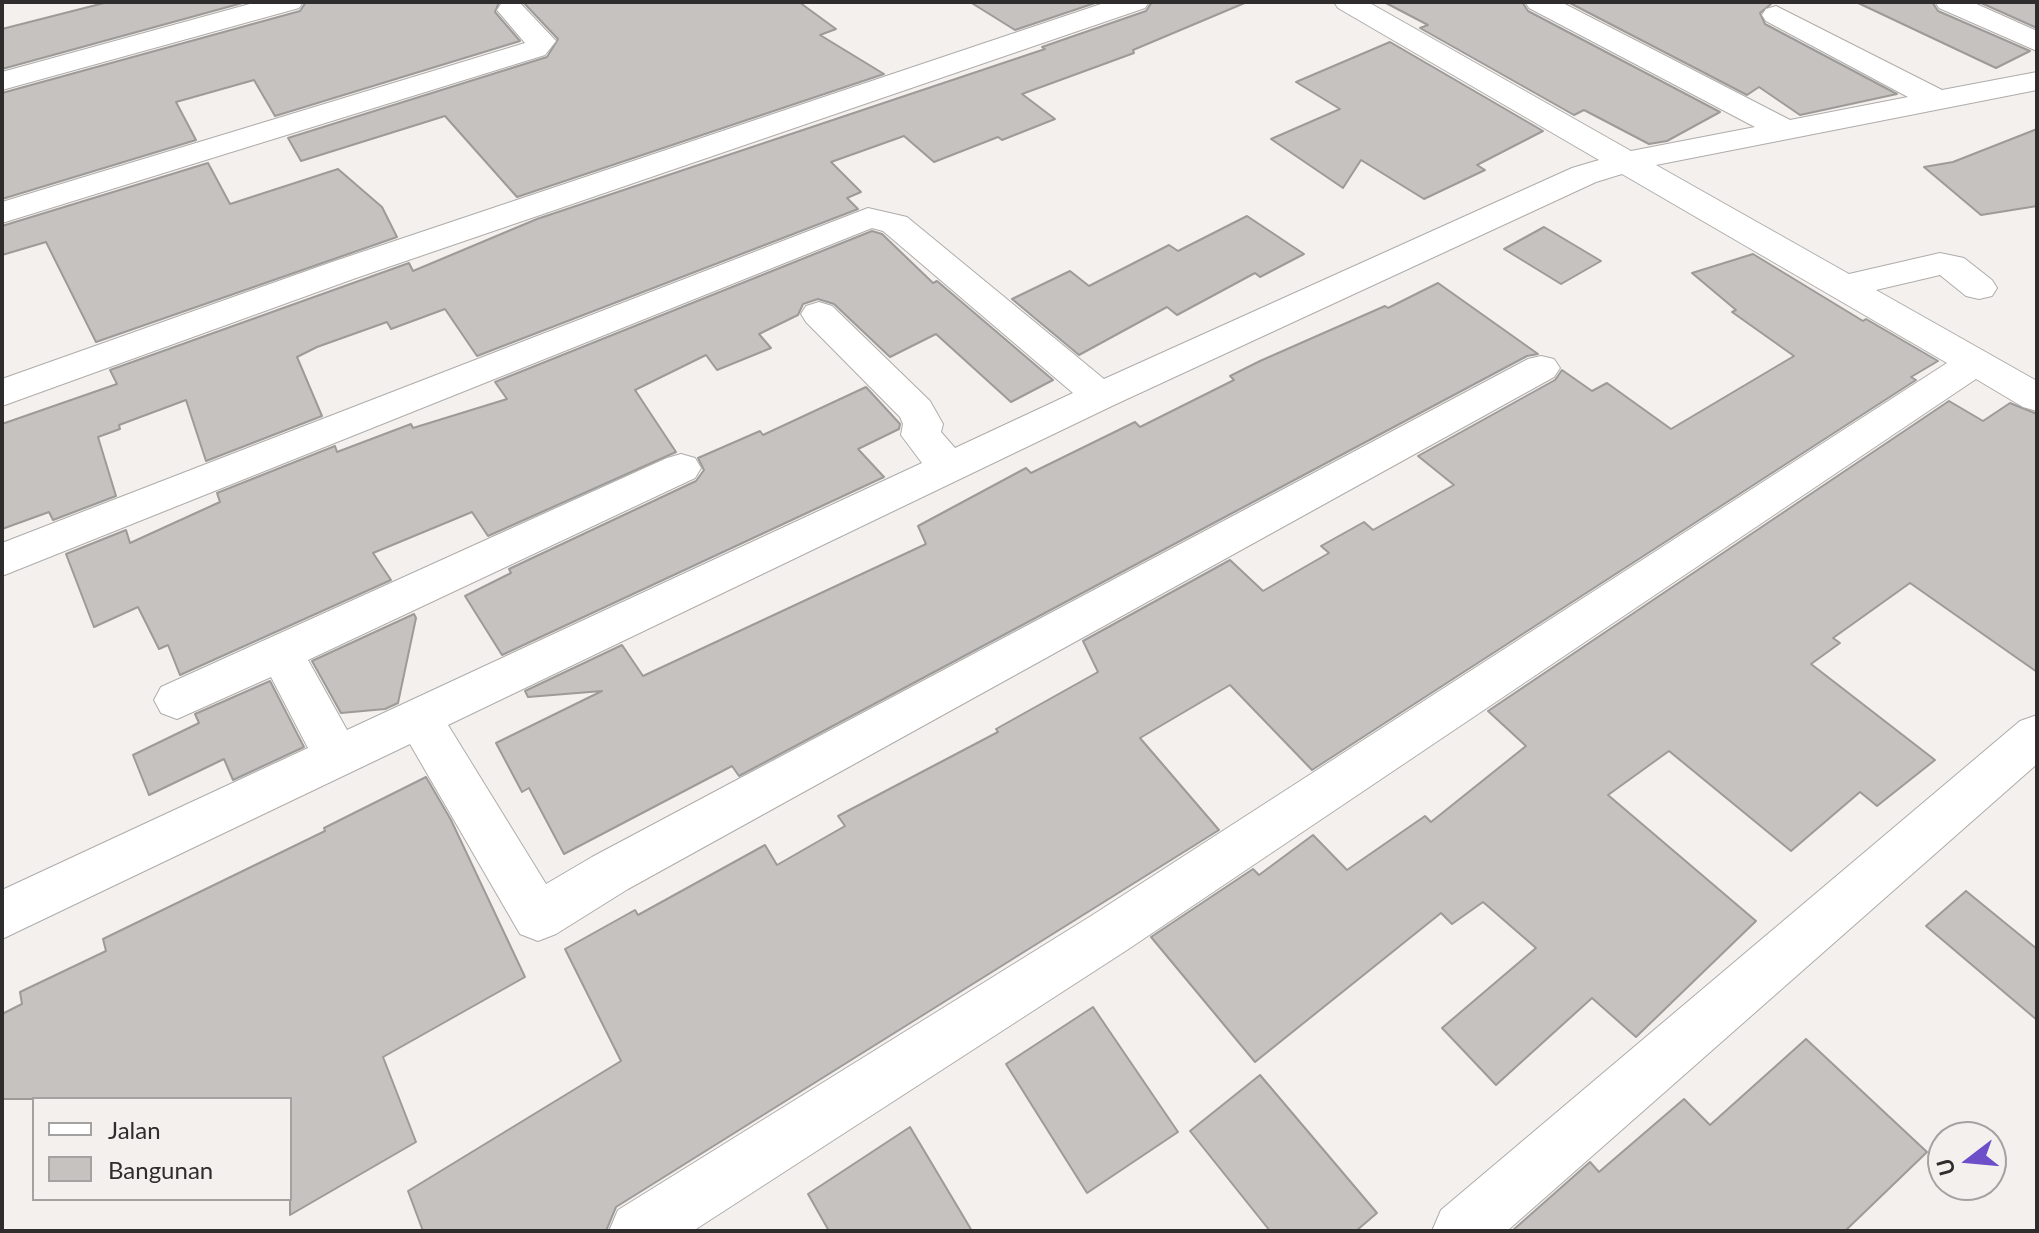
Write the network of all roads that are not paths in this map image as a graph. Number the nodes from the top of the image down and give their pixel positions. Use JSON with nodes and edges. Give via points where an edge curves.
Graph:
{"nodes":[{"id":1,"x":289,"y":2,"type":"edge"},
{"id":2,"x":1135,"y":2,"type":"edge"},
{"id":3,"x":1348,"y":2,"type":"edge"},
{"id":4,"x":1539,"y":2,"type":"edge"},
{"id":5,"x":1949,"y":2,"type":"edge"},
{"id":6,"x":511,"y":10,"type":"dead end"},
{"id":7,"x":1776,"y":15,"type":"dead end"},
{"id":8,"x":2037,"y":42,"type":"edge"},
{"id":9,"x":2,"y":81,"type":"edge"},
{"id":10,"x":2032,"y":86,"type":"edge"},
{"id":11,"x":1939,"y":101,"type":"junction"},
{"id":12,"x":1787,"y":131,"type":"junction"},
{"id":13,"x":1629,"y":161,"type":"junction"},
{"id":14,"x":2,"y":213,"type":"edge"},
{"id":15,"x":1843,"y":287,"type":"junction"},
{"id":16,"x":1979,"y":288,"type":"dead end"},
{"id":17,"x":819,"y":314,"type":"dead end"},
{"id":18,"x":1974,"y":363,"type":"junction"},
{"id":19,"x":1541,"y":368,"type":"dead end"},
{"id":20,"x":2,"y":393,"type":"edge"},
{"id":21,"x":1100,"y":396,"type":"junction"},
{"id":22,"x":2037,"y":398,"type":"edge"},
{"id":23,"x":681,"y":468,"type":"dead end"},
{"id":24,"x":949,"y":468,"type":"junction"},
{"id":25,"x":2,"y":560,"type":"edge"},
{"id":26,"x":281,"y":653,"type":"junction"},
{"id":27,"x":177,"y":700,"type":"dead end"},
{"id":28,"x":419,"y":718,"type":"junction"},
{"id":29,"x":2037,"y":735,"type":"edge"},
{"id":30,"x":337,"y":757,"type":"junction"},
{"id":31,"x":2,"y":915,"type":"edge"},
{"id":32,"x":639,"y":1231,"type":"edge"},
{"id":33,"x":1462,"y":1231,"type":"edge"}],
"edges":[{"from":1,"to":9,"type":"street"},
{"from":2,"to":20,"type":"street","via":[[344,270]]},
{"from":3,"to":13,"type":"street"},
{"from":4,"to":12,"type":"street"},
{"from":5,"to":8,"type":"street"},
{"from":6,"to":14,"type":"street","via":[[541,41],[535,49]]},
{"from":7,"to":11,"type":"street"},
{"from":10,"to":11,"type":"street"},
{"from":11,"to":12,"type":"street"},
{"from":12,"to":13,"type":"street"},
{"from":13,"to":15,"type":"street"},
{"from":13,"to":21,"type":"street","via":[[1584,175]]},
{"from":15,"to":16,"type":"street","via":[[1940,264],[1952,266]]},
{"from":15,"to":18,"type":"street"},
{"from":17,"to":24,"type":"street","via":[[916,410],[923,424],[921,435]]},
{"from":18,"to":22,"type":"street"},
{"from":18,"to":32,"type":"street","via":[[1109,933]]},
{"from":19,"to":28,"type":"street","via":[[610,873],[538,917]]},
{"from":21,"to":24,"type":"street"},
{"from":21,"to":25,"type":"street","via":[[895,224],[868,218]]},
{"from":23,"to":26,"type":"street"},
{"from":24,"to":28,"type":"street"},
{"from":26,"to":27,"type":"street"},
{"from":26,"to":30,"type":"street"},
{"from":28,"to":30,"type":"street"},
{"from":29,"to":33,"type":"street"},
{"from":30,"to":31,"type":"street"}]}
